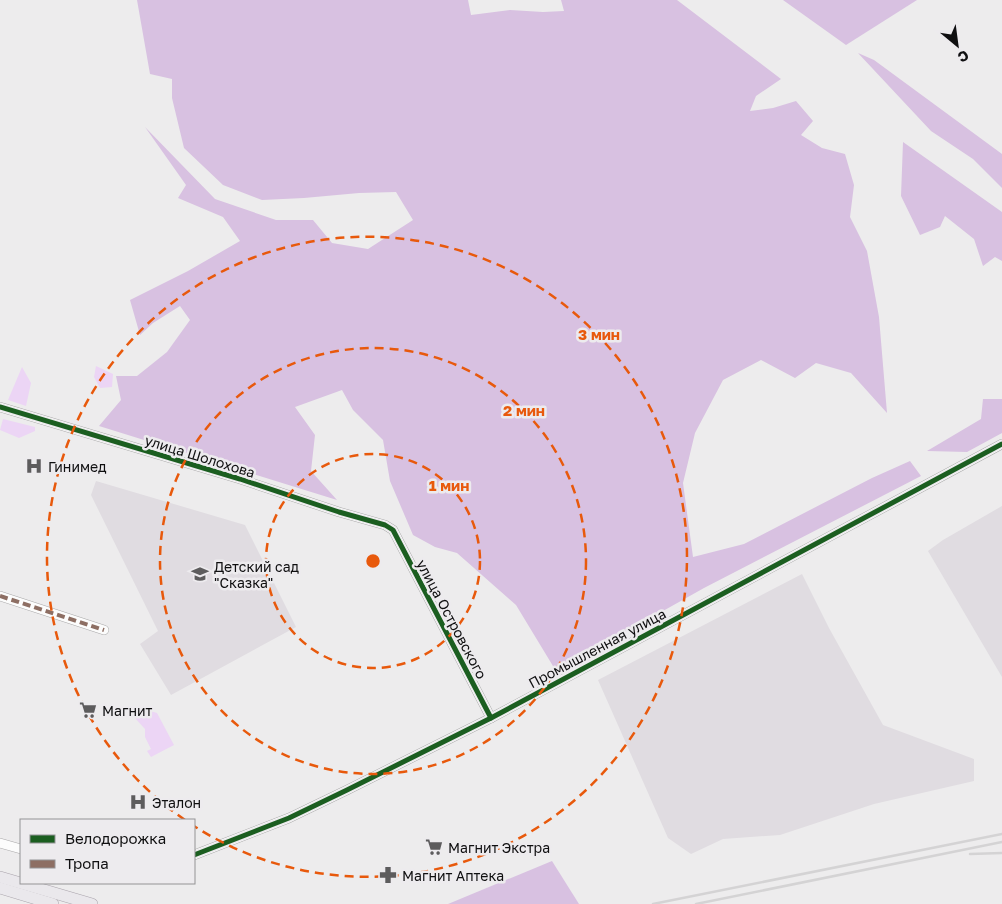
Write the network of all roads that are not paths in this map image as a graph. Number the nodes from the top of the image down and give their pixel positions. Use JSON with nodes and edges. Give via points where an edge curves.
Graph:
{"nodes":[{"id":1,"x":0,"y":407,"type":"edge"},
{"id":2,"x":1002,"y":444,"type":"edge"},
{"id":3,"x":393,"y":530,"type":"joint"},
{"id":4,"x":0,"y":596,"type":"edge"},
{"id":5,"x":104,"y":630,"type":"dead end"},
{"id":6,"x":491,"y":718,"type":"junction"},
{"id":7,"x":0,"y":843,"type":"edge"},
{"id":8,"x":20,"y":849,"type":"edge"},
{"id":9,"x":195,"y":855,"type":"edge"},
{"id":10,"x":0,"y":877,"type":"edge"},
{"id":11,"x":20,"y":883,"type":"edge"},
{"id":12,"x":24,"y":884,"type":"edge"},
{"id":13,"x":0,"y":888,"type":"edge"},
{"id":14,"x":53,"y":904,"type":"edge"},
{"id":15,"x":92,"y":904,"type":"edge"}],
"edges":[{"from":1,"to":3,"type":"street","name":"улица Шолохова","via":[[240,479]]},
{"from":2,"to":6,"type":"street","name":"Промышленная улица"},
{"from":3,"to":6,"type":"street","name":"улица Островского"},
{"from":4,"to":5,"type":"street"},
{"from":6,"to":9,"type":"street","name":"Промышленная улица","via":[[289,818]]},
{"from":7,"to":8,"type":"street"},
{"from":10,"to":11,"type":"main road"},
{"from":12,"to":15,"type":"main road"},
{"from":13,"to":14,"type":"main road"}]}
